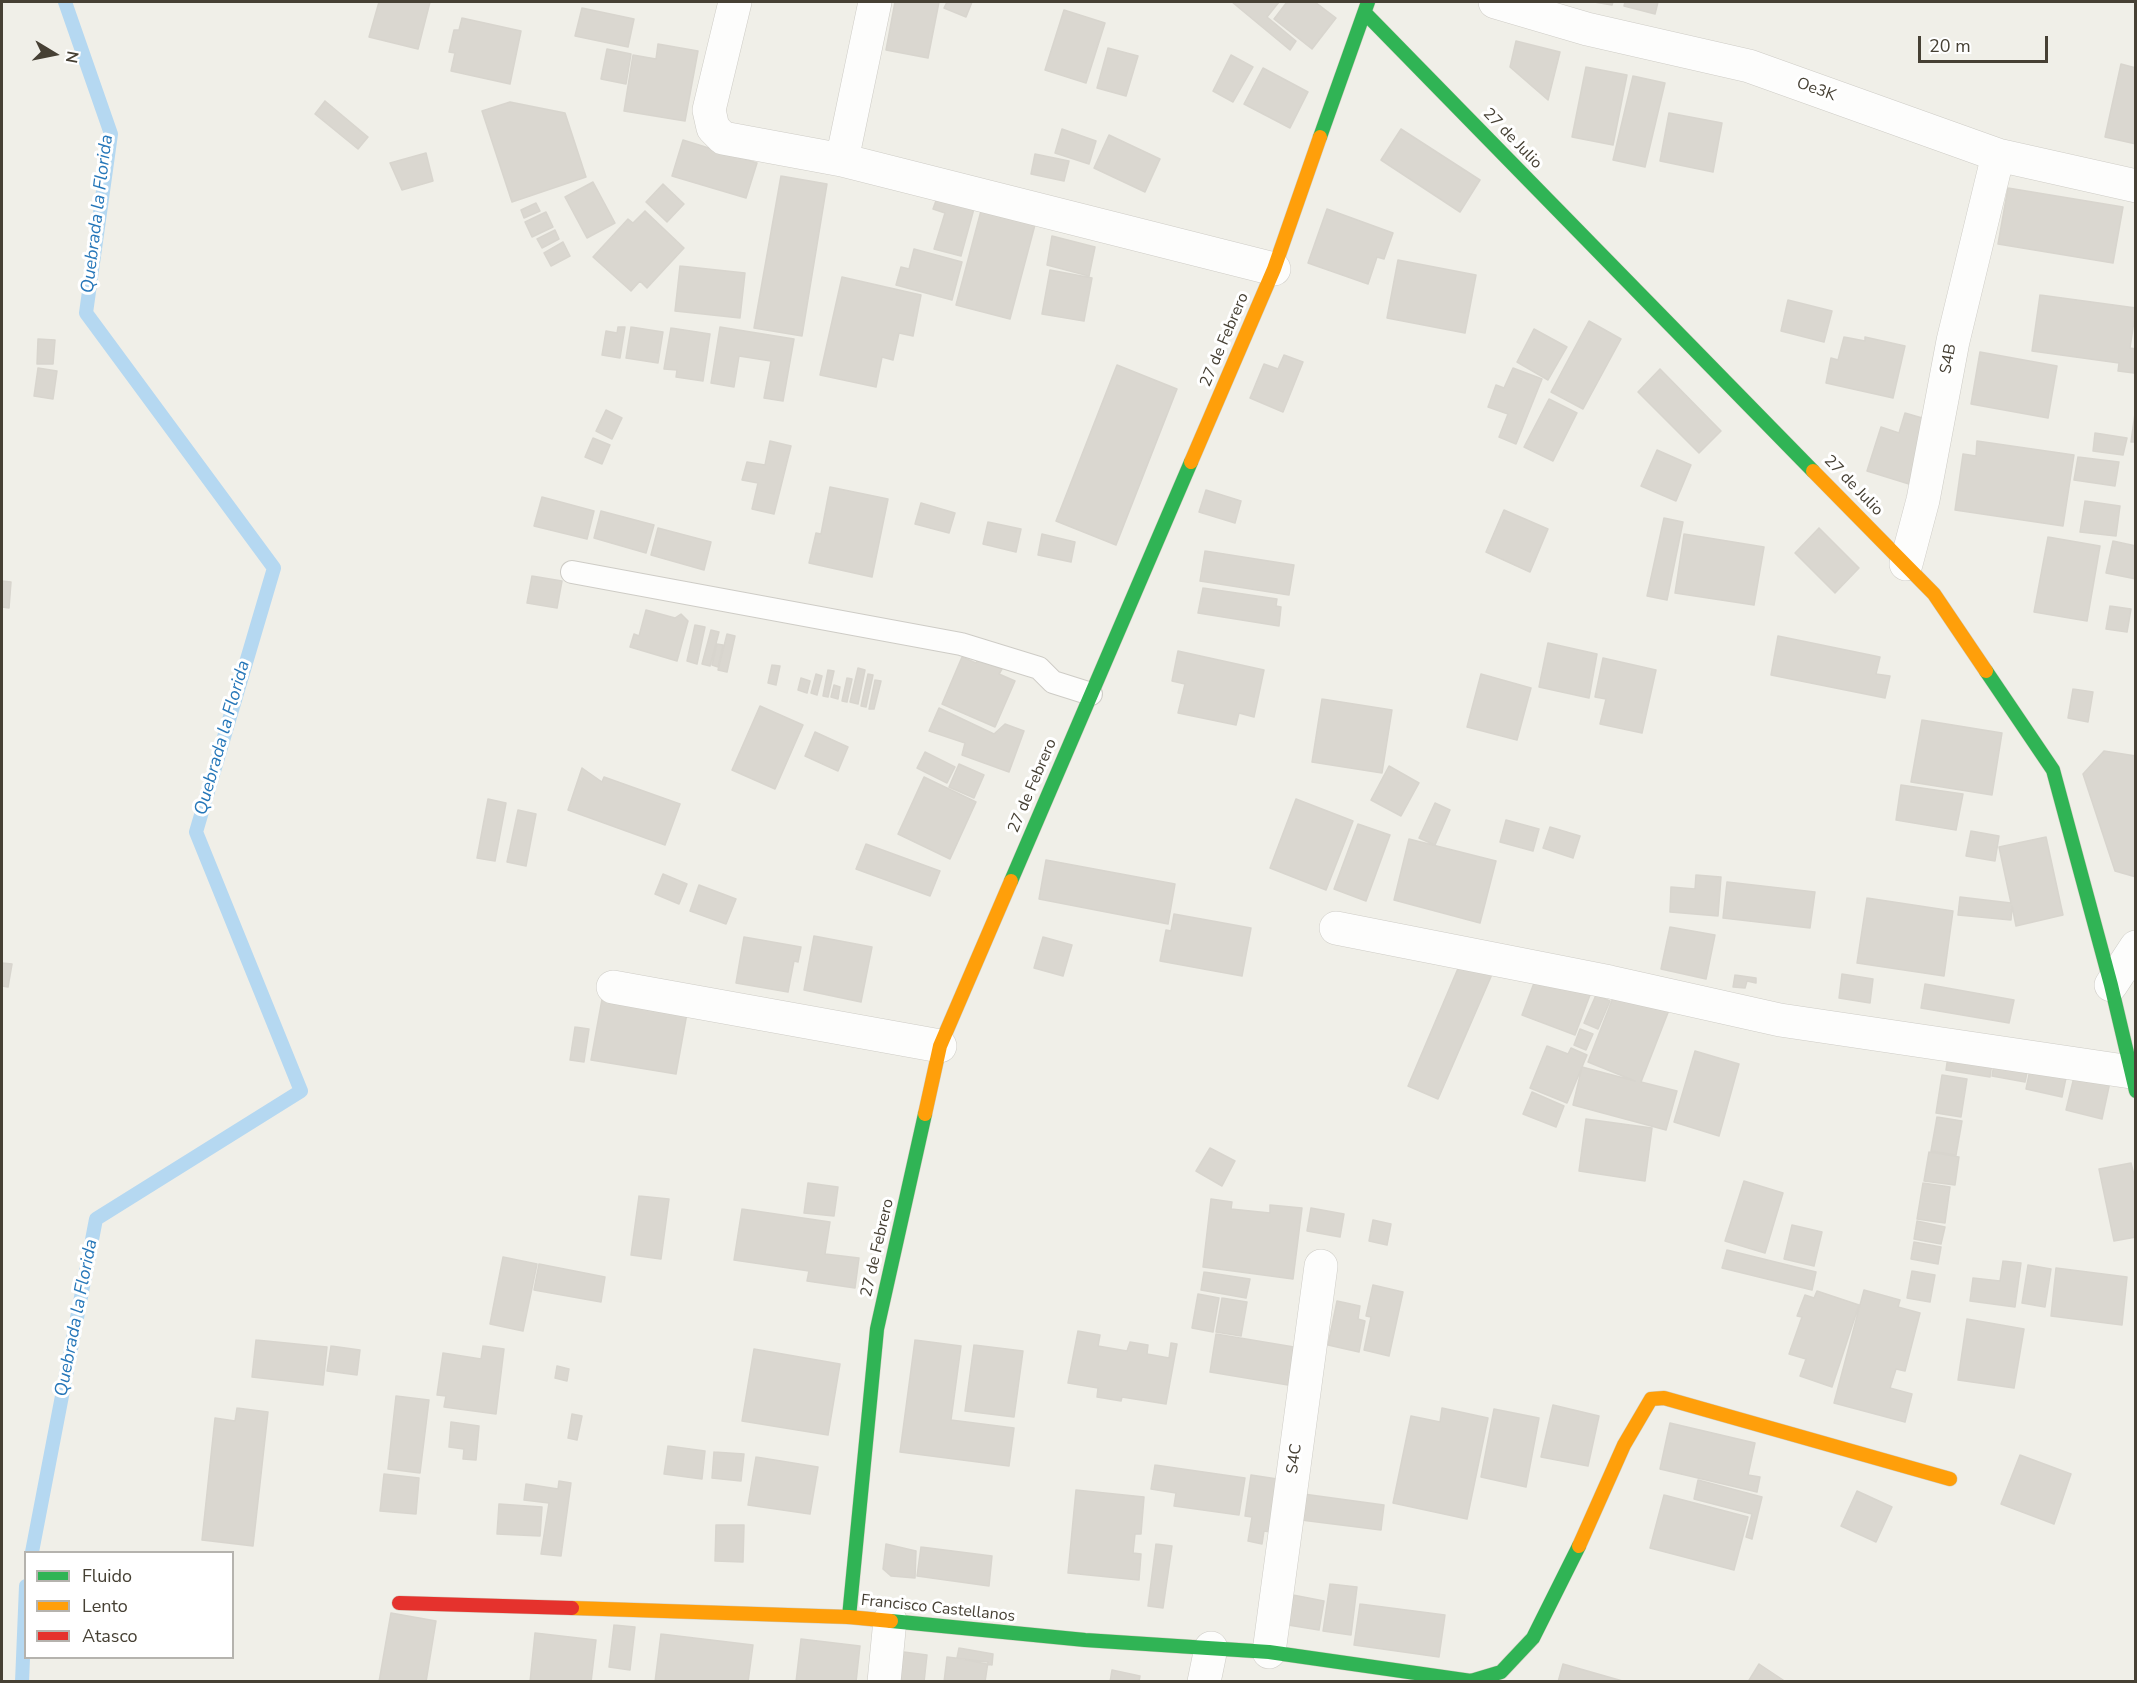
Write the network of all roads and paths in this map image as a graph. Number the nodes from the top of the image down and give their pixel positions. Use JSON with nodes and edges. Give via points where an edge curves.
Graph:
{"nodes":[{"id":1,"x":735,"y":2,"type":"edge"},
{"id":2,"x":875,"y":2,"type":"edge"},
{"id":3,"x":1495,"y":2,"type":"edge"},
{"id":4,"x":1367,"y":8,"type":"edge"},
{"id":5,"x":1998,"y":154,"type":"junction"},
{"id":6,"x":842,"y":160,"type":"junction"},
{"id":7,"x":2136,"y":186,"type":"edge"},
{"id":8,"x":1274,"y":268,"type":"junction"},
{"id":9,"x":1906,"y":564,"type":"junction"},
{"id":10,"x":572,"y":572,"type":"dead end"},
{"id":11,"x":1091,"y":694,"type":"junction"},
{"id":12,"x":1336,"y":928,"type":"dead end"},
{"id":13,"x":2136,"y":947,"type":"edge"},
{"id":14,"x":2111,"y":985,"type":"junction"},
{"id":15,"x":613,"y":987,"type":"dead end"},
{"id":16,"x":940,"y":1046,"type":"junction"},
{"id":17,"x":2133,"y":1082,"type":"edge"},
{"id":18,"x":1321,"y":1266,"type":"dead end"},
{"id":19,"x":1950,"y":1479,"type":"dead end"},
{"id":20,"x":399,"y":1603,"type":"dead end"},
{"id":21,"x":849,"y":1617,"type":"junction"},
{"id":22,"x":890,"y":1620,"type":"junction"},
{"id":23,"x":1211,"y":1648,"type":"junction"},
{"id":24,"x":1269,"y":1652,"type":"junction"},
{"id":25,"x":1471,"y":1681,"type":"edge"},
{"id":26,"x":884,"y":1682,"type":"edge"},
{"id":27,"x":1204,"y":1682,"type":"edge"}],
"edges":[{"from":1,"to":6,"type":"street","via":[[709,110],[713,128],[723,138]]},
{"from":2,"to":6,"type":"street"},
{"from":3,"to":5,"type":"street","name":"Oe3K","via":[[1587,29],[1749,66]]},
{"from":4,"to":8,"type":"street","name":"27 de Febrero"},
{"from":4,"to":9,"type":"street","name":"27 de Julio"},
{"from":5,"to":7,"type":"street","name":"Oe3K"},
{"from":5,"to":9,"type":"street","name":"S4B"},
{"from":6,"to":8,"type":"street"},
{"from":8,"to":11,"type":"street","name":"27 de Febrero"},
{"from":9,"to":14,"type":"street","name":"27 de Julio","via":[[1934,594],[2053,770]]},
{"from":10,"to":11,"type":"lane","via":[[961,644],[1039,668],[1053,682]]},
{"from":11,"to":16,"type":"street","name":"27 de Febrero"},
{"from":12,"to":17,"type":"street","via":[[1779,1020]]},
{"from":13,"to":14,"type":"street"},
{"from":14,"to":17,"type":"street","name":"27 de Julio"},
{"from":15,"to":16,"type":"street"},
{"from":16,"to":21,"type":"street","name":"27 de Febrero","via":[[877,1329]]},
{"from":18,"to":24,"type":"street","name":"S4C"},
{"from":19,"to":25,"type":"street","via":[[1664,1398],[1651,1398],[1624,1445],[1533,1638],[1500,1672]]},
{"from":20,"to":21,"type":"street","name":"Francisco Castellanos"},
{"from":21,"to":22,"type":"street","name":"Francisco Castellanos"},
{"from":22,"to":23,"type":"street","name":"Francisco Castellanos"},
{"from":22,"to":26,"type":"street"},
{"from":23,"to":24,"type":"street","name":"Francisco Castellanos"},
{"from":23,"to":27,"type":"street"},
{"from":24,"to":25,"type":"street","name":"Francisco Castellanos"}]}
